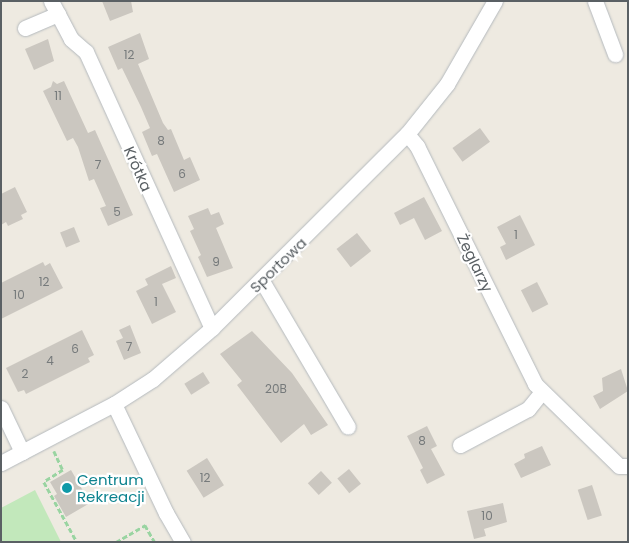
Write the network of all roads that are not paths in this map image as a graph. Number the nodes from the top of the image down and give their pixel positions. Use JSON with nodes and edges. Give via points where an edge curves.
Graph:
{"nodes":[{"id":1,"x":495,"y":1,"type":"edge"},
{"id":2,"x":595,"y":1,"type":"edge"},
{"id":3,"x":55,"y":8,"type":"edge"},
{"id":4,"x":24,"y":28,"type":"dead end"},
{"id":5,"x":616,"y":54,"type":"dead end"},
{"id":6,"x":406,"y":134,"type":"junction"},
{"id":7,"x":262,"y":281,"type":"junction"},
{"id":8,"x":212,"y":328,"type":"junction"},
{"id":9,"x":542,"y":392,"type":"junction"},
{"id":10,"x":114,"y":404,"type":"junction"},
{"id":11,"x":1,"y":408,"type":"edge"},
{"id":12,"x":348,"y":427,"type":"dead end"},
{"id":13,"x":460,"y":445,"type":"dead end"},
{"id":14,"x":22,"y":452,"type":"junction"},
{"id":15,"x":1,"y":463,"type":"edge"},
{"id":16,"x":628,"y":466,"type":"edge"},
{"id":17,"x":184,"y":542,"type":"edge"}],
"edges":[{"from":1,"to":6,"type":"street","name":"Sportowa","via":[[447,84]]},
{"from":2,"to":5,"type":"street"},
{"from":3,"to":4,"type":"street"},
{"from":3,"to":8,"type":"street","name":"Krótka","via":[[71,39],[86,52]]},
{"from":6,"to":7,"type":"street","name":"Sportowa"},
{"from":6,"to":9,"type":"street","name":"Żeglarzy","via":[[417,146],[535,384]]},
{"from":7,"to":8,"type":"street","name":"Sportowa"},
{"from":7,"to":12,"type":"street"},
{"from":8,"to":10,"type":"street","name":"Sportowa","via":[[153,378]]},
{"from":9,"to":13,"type":"street","via":[[528,409]]},
{"from":9,"to":16,"type":"street","name":"Żeglarzy","via":[[620,466]]},
{"from":10,"to":14,"type":"street","name":"Sportowa"},
{"from":10,"to":17,"type":"street","via":[[166,513]]},
{"from":11,"to":14,"type":"street"},
{"from":14,"to":15,"type":"street","name":"Sportowa"}]}
